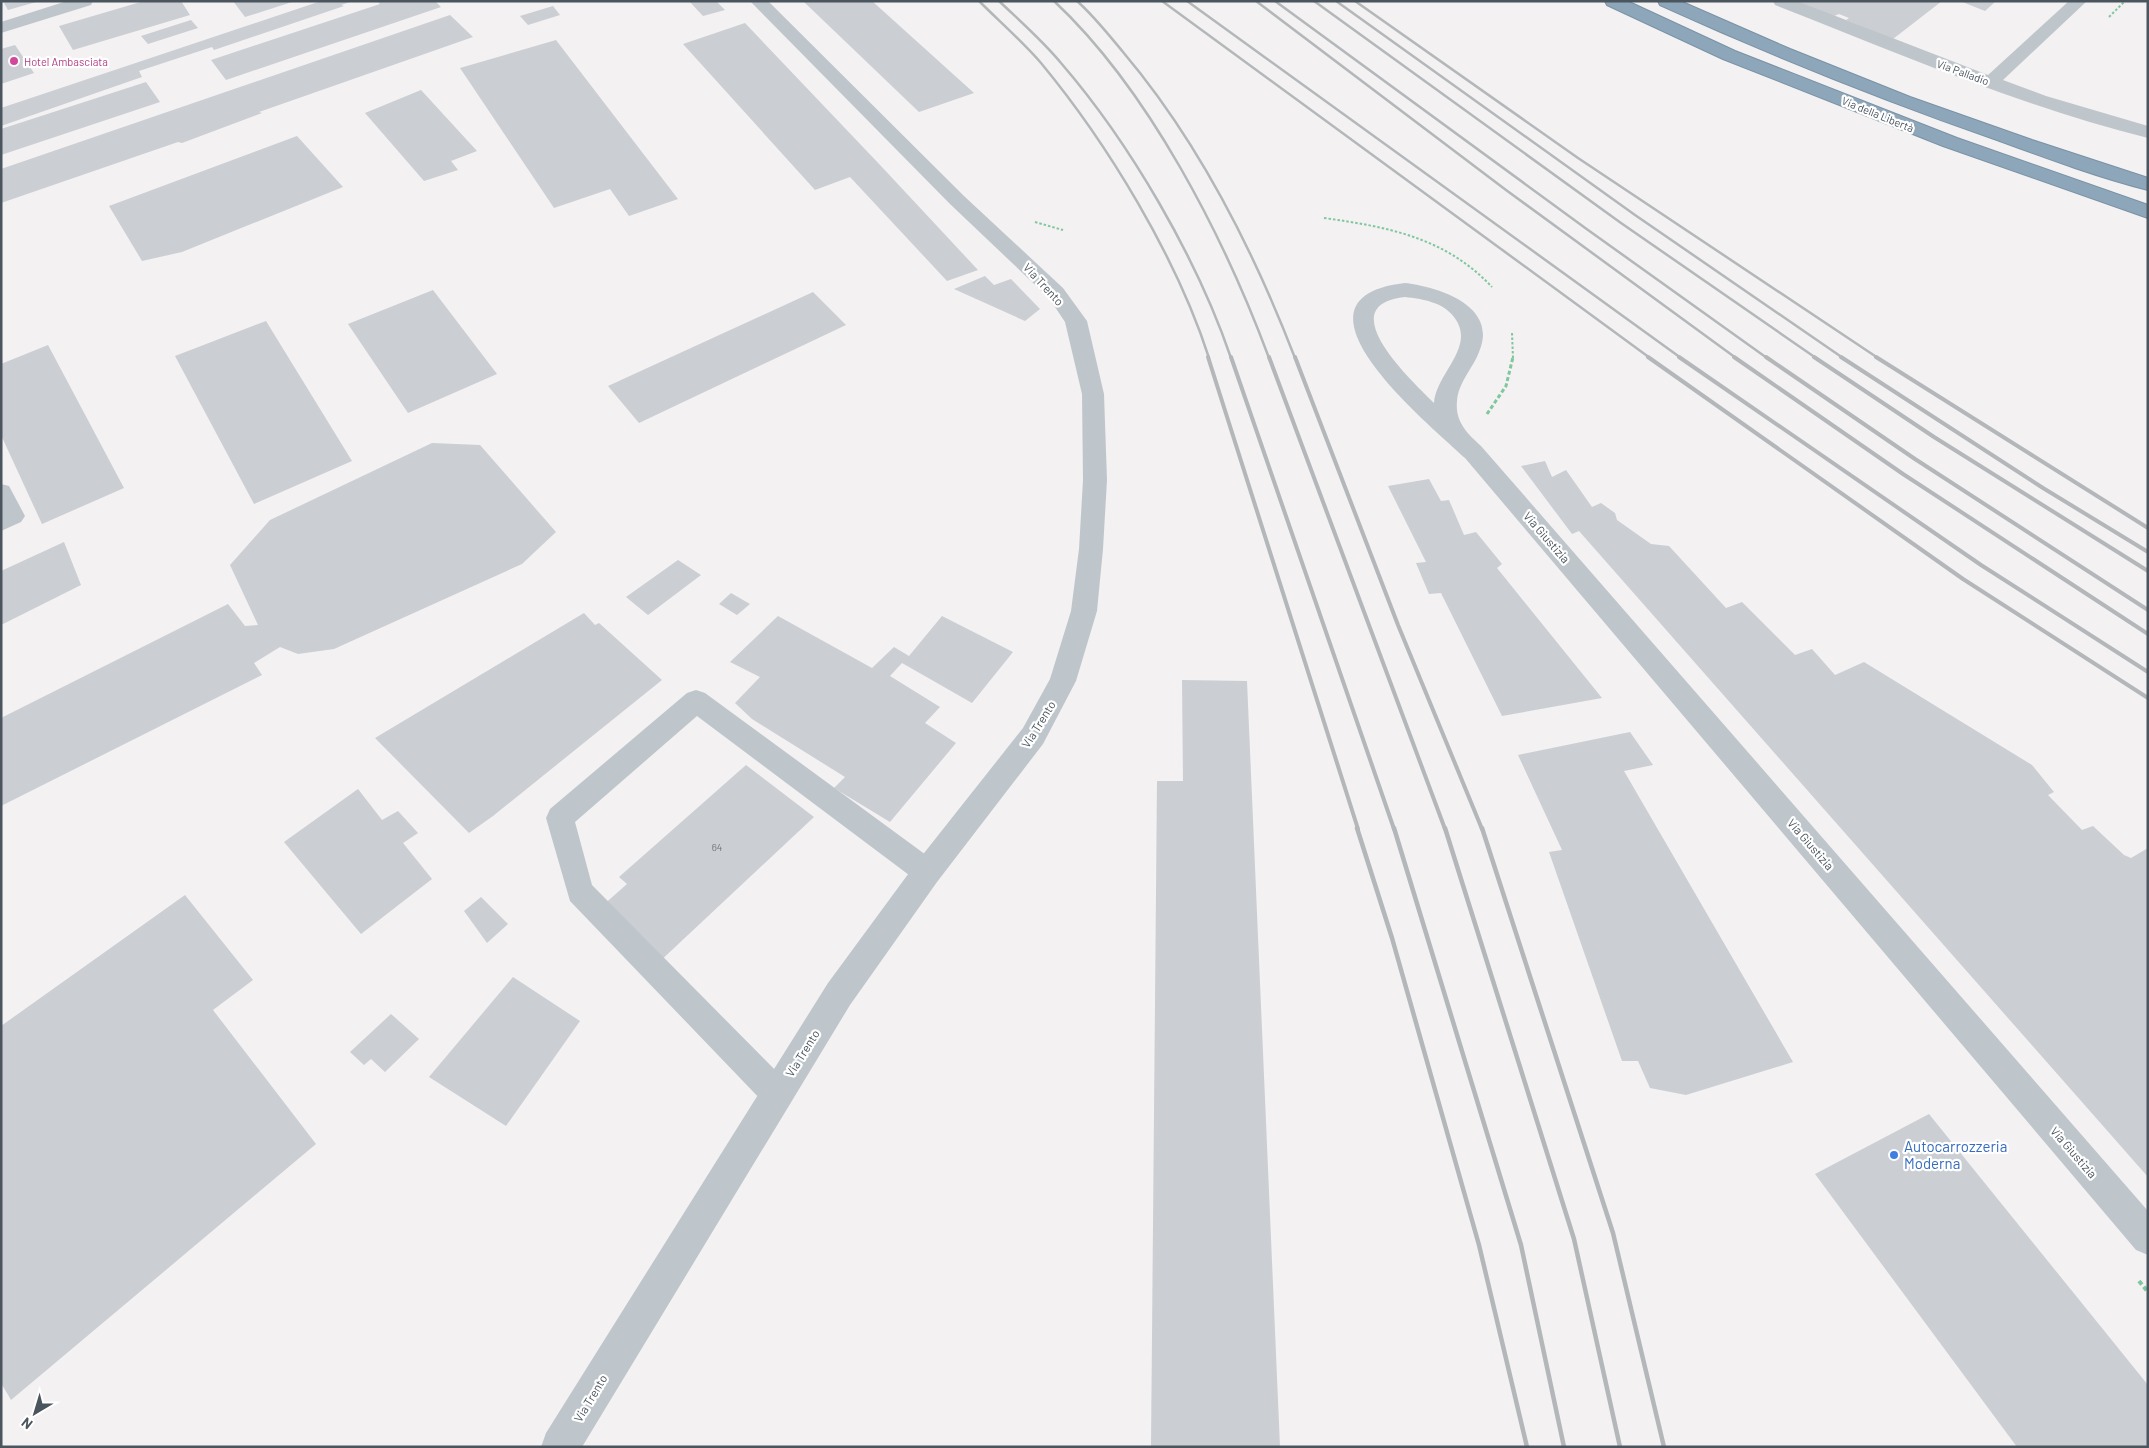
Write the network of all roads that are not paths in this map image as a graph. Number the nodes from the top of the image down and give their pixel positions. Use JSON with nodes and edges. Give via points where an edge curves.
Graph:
{"nodes":[{"id":1,"x":85,"y":1,"type":"edge"},
{"id":2,"x":758,"y":1,"type":"edge"},
{"id":3,"x":1613,"y":1,"type":"edge"},
{"id":4,"x":1666,"y":1,"type":"edge"},
{"id":5,"x":1782,"y":1,"type":"edge"},
{"id":6,"x":2079,"y":1,"type":"edge"},
{"id":7,"x":1,"y":28,"type":"edge"},
{"id":8,"x":1990,"y":82,"type":"junction"},
{"id":9,"x":2148,"y":132,"type":"edge"},
{"id":10,"x":2148,"y":184,"type":"edge"},
{"id":11,"x":2148,"y":212,"type":"edge"},
{"id":12,"x":1451,"y":430,"type":"junction"},
{"id":13,"x":1,"y":492,"type":"edge"},
{"id":14,"x":1,"y":522,"type":"edge"},
{"id":15,"x":927,"y":872,"type":"junction"},
{"id":16,"x":776,"y":1093,"type":"junction"},
{"id":17,"x":2148,"y":1238,"type":"edge"},
{"id":18,"x":560,"y":1447,"type":"edge"}],
"edges":[{"from":1,"to":7,"type":"street"},
{"from":2,"to":15,"type":"street","name":"Via Trento","via":[[957,200],[1056,293],[1076,321],[1090,375],[1095,480],[1091,549],[1084,611],[1063,681],[1033,736]]},
{"from":3,"to":11,"type":"highway","name":"Via della Libertà","via":[[1729,55],[1941,139]]},
{"from":4,"to":10,"type":"highway","name":"Via della Libertà","via":[[1746,38],[1953,119]]},
{"from":5,"to":8,"type":"street","name":"Via Palladio"},
{"from":6,"to":8,"type":"street"},
{"from":8,"to":9,"type":"street","name":"Via Palladio"},
{"from":12,"to":12,"type":"street","name":"Via Giustizia","via":[[1445,399],[1451,379],[1469,351],[1470,323],[1450,300],[1426,291],[1402,289],[1378,296],[1369,302],[1362,318],[1369,339],[1415,399]]},
{"from":12,"to":17,"type":"street","name":"Via Giustizia"},
{"from":13,"to":14,"type":"lane","via":[[13,516]]},
{"from":15,"to":16,"type":"street","name":"Via Trento","via":[[839,994]]},
{"from":15,"to":16,"type":"lane","via":[[696,701],[560,818],[580,892]]},
{"from":16,"to":18,"type":"street","name":"Via Trento"}]}
